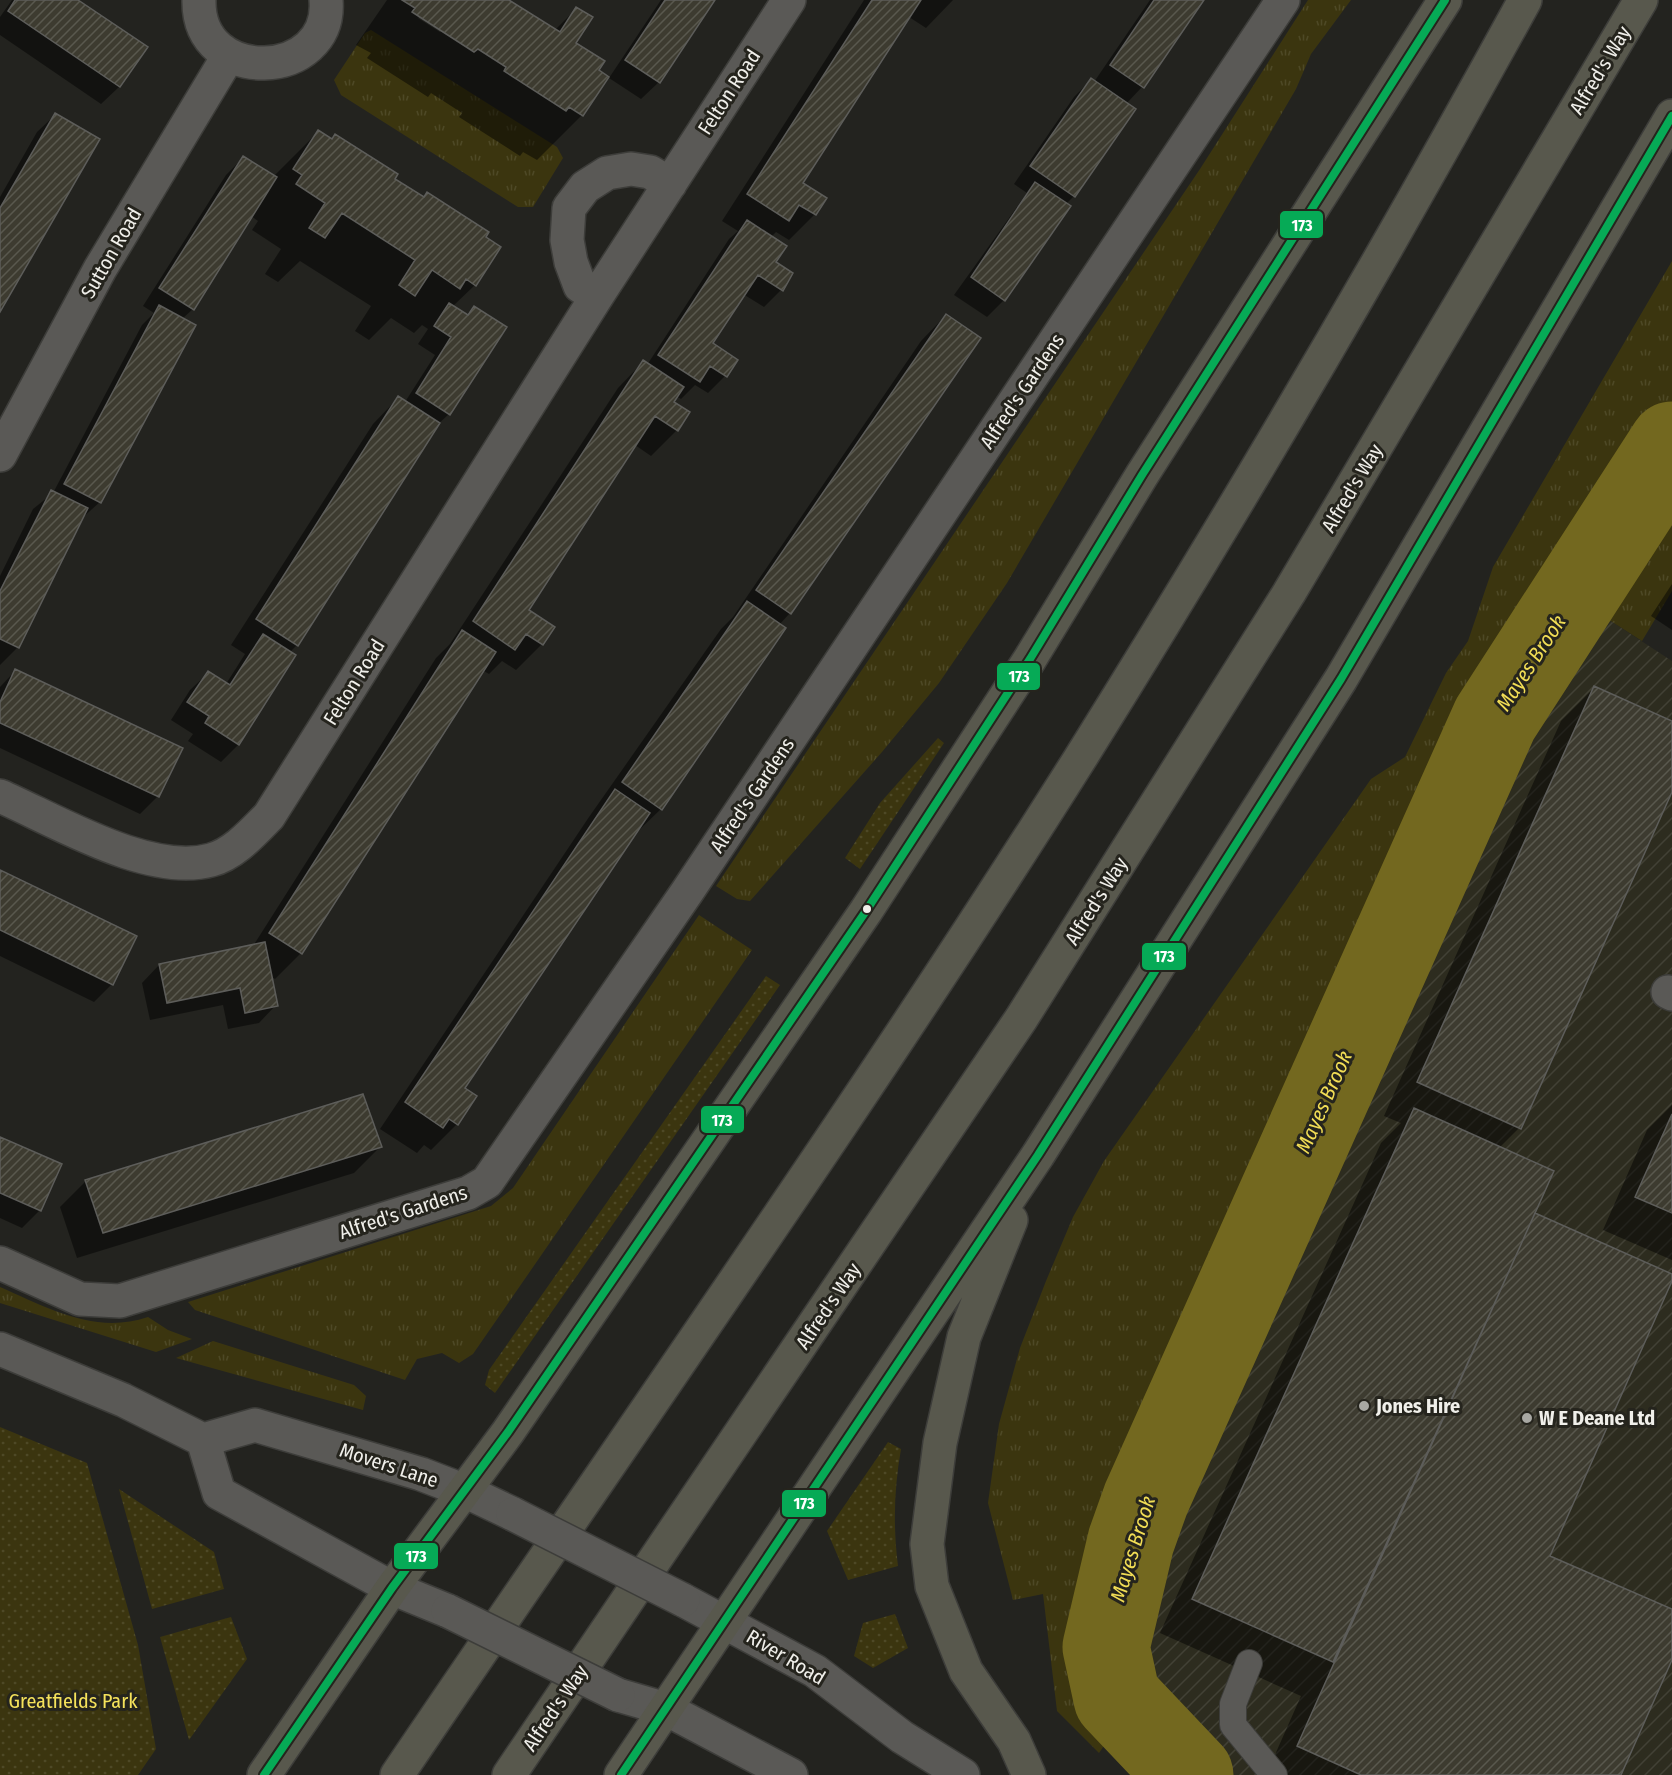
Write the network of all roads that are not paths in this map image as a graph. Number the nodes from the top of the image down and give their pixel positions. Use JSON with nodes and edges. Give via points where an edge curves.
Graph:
{"nodes":[{"id":1,"x":199,"y":0,"type":"edge"},
{"id":2,"x":326,"y":0,"type":"edge"},
{"id":3,"x":789,"y":0,"type":"edge"},
{"id":4,"x":1283,"y":0,"type":"edge"},
{"id":5,"x":1445,"y":0,"type":"edge"},
{"id":6,"x":1526,"y":0,"type":"edge"},
{"id":7,"x":1641,"y":0,"type":"edge"},
{"id":8,"x":229,"y":55,"type":"junction"},
{"id":9,"x":1672,"y":116,"type":"edge"},
{"id":10,"x":670,"y":184,"type":"junction"},
{"id":11,"x":597,"y":296,"type":"junction"},
{"id":12,"x":0,"y":454,"type":"edge"},
{"id":13,"x":0,"y":796,"type":"edge"},
{"id":14,"x":1038,"y":1155,"type":"junction"},
{"id":15,"x":12,"y":1268,"type":"edge"},
{"id":16,"x":0,"y":1349,"type":"edge"},
{"id":17,"x":203,"y":1440,"type":"junction"},
{"id":18,"x":465,"y":1491,"type":"junction"},
{"id":19,"x":598,"y":1557,"type":"joint"},
{"id":20,"x":392,"y":1588,"type":"junction"},
{"id":21,"x":726,"y":1621,"type":"junction"},
{"id":22,"x":1249,"y":1663,"type":"dead end"},
{"id":23,"x":666,"y":1709,"type":"junction"},
{"id":24,"x":264,"y":1775,"type":"edge"},
{"id":25,"x":397,"y":1775,"type":"edge"},
{"id":26,"x":509,"y":1775,"type":"edge"},
{"id":27,"x":621,"y":1775,"type":"edge"},
{"id":28,"x":791,"y":1775,"type":"edge"},
{"id":29,"x":963,"y":1775,"type":"edge"},
{"id":30,"x":1029,"y":1775,"type":"edge"},
{"id":31,"x":1274,"y":1775,"type":"edge"}],
"edges":[{"from":1,"to":8,"type":"street","via":[[204,27]]},
{"from":2,"to":8,"type":"street","via":[[322,25],[313,42],[298,54],[276,64],[251,64]]},
{"from":3,"to":10,"type":"street","name":"Felton Road"},
{"from":4,"to":15,"type":"street","name":"Alfred's Gardens","via":[[694,882],[487,1182],[468,1193],[120,1301],[80,1299]]},
{"from":5,"to":18,"type":"highway","via":[[866,910]]},
{"from":6,"to":25,"type":"highway","via":[[1340,326],[1080,757],[797,1188]]},
{"from":7,"to":26,"type":"highway","name":"Alfred's Way","via":[[1289,593],[1021,1019]]},
{"from":8,"to":12,"type":"street","name":"Sutton Road","via":[[100,269]]},
{"from":9,"to":14,"type":"highway","via":[[1341,679]]},
{"from":10,"to":11,"type":"street","name":"Felton Road"},
{"from":10,"to":11,"type":"street","via":[[650,172],[631,169],[607,173],[585,187],[569,208],[567,240],[571,262],[580,285]]},
{"from":11,"to":13,"type":"street","name":"Felton Road","via":[[269,816],[240,844],[212,860],[153,860],[135,856]]},
{"from":14,"to":21,"type":"highway"},
{"from":14,"to":30,"type":"highway","via":[[964,1337],[940,1443],[927,1544],[932,1586],[966,1671],[1014,1741]]},
{"from":16,"to":17,"type":"street","via":[[123,1400]]},
{"from":17,"to":18,"type":"street","name":"Movers Lane","via":[[255,1425],[421,1474]]},
{"from":17,"to":20,"type":"street","via":[[219,1494]]},
{"from":18,"to":19,"type":"street","name":"Movers Lane","bridge":true},
{"from":18,"to":20,"type":"highway"},
{"from":19,"to":21,"type":"street","name":"River Road","bridge":true},
{"from":20,"to":23,"type":"street","bridge":true,"via":[[618,1695]]},
{"from":20,"to":24,"type":"highway"},
{"from":21,"to":23,"type":"highway"},
{"from":21,"to":29,"type":"street","name":"River Road","via":[[815,1671],[902,1737]]},
{"from":22,"to":31,"type":"lane","via":[[1233,1704],[1233,1725]]},
{"from":23,"to":27,"type":"highway"},
{"from":23,"to":28,"type":"street"}]}
